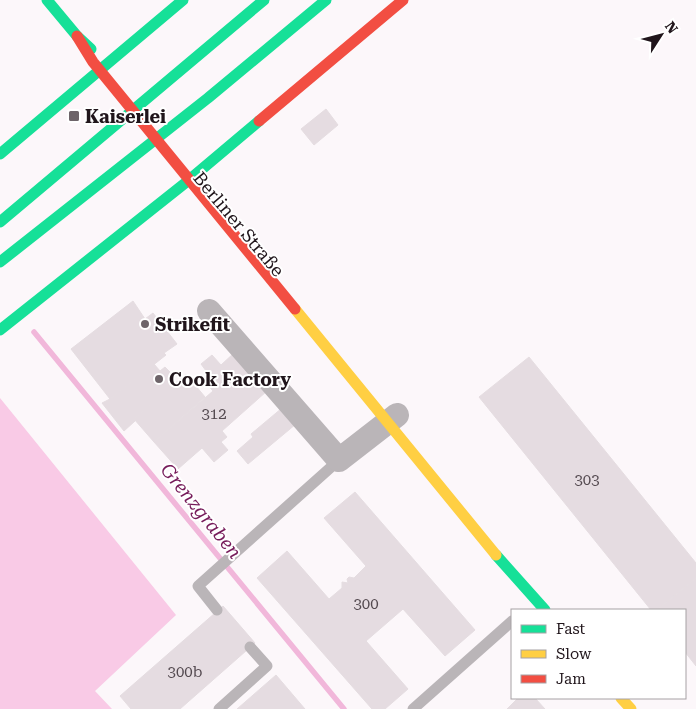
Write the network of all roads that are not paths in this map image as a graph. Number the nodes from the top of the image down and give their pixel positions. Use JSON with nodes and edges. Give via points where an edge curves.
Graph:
{"nodes":[{"id":1,"x":47,"y":0,"type":"edge"},
{"id":2,"x":183,"y":0,"type":"edge"},
{"id":3,"x":264,"y":0,"type":"edge"},
{"id":4,"x":326,"y":0,"type":"edge"},
{"id":5,"x":403,"y":0,"type":"edge"},
{"id":6,"x":77,"y":36,"type":"junction"},
{"id":7,"x":0,"y":154,"type":"edge"},
{"id":8,"x":0,"y":222,"type":"edge"},
{"id":9,"x":0,"y":262,"type":"edge"},
{"id":10,"x":296,"y":292,"type":"dead end"},
{"id":11,"x":210,"y":311,"type":"dead end"},
{"id":12,"x":0,"y":330,"type":"edge"},
{"id":13,"x":392,"y":415,"type":"junction"},
{"id":14,"x":339,"y":460,"type":"junction"},
{"id":15,"x":536,"y":601,"type":"junction"},
{"id":16,"x":526,"y":609,"type":"edge"},
{"id":17,"x":544,"y":609,"type":"edge"},
{"id":18,"x":218,"y":610,"type":"dead end"},
{"id":19,"x":511,"y":622,"type":"edge"},
{"id":20,"x":250,"y":647,"type":"dead end"},
{"id":21,"x":622,"y":699,"type":"edge"},
{"id":22,"x":219,"y":709,"type":"edge"},
{"id":23,"x":413,"y":709,"type":"edge"},
{"id":24,"x":631,"y":709,"type":"edge"}],
"edges":[{"from":1,"to":6,"type":"main road","name":"Berliner Straße"},
{"from":2,"to":7,"type":"main road"},
{"from":3,"to":8,"type":"main road"},
{"from":4,"to":9,"type":"main road"},
{"from":5,"to":12,"type":"main road","via":[[189,180]]},
{"from":6,"to":10,"type":"main road","name":"Berliner Straße","via":[[99,56]]},
{"from":6,"to":13,"type":"main road","name":"Berliner Straße","via":[[92,62]]},
{"from":11,"to":14,"type":"street"},
{"from":13,"to":14,"type":"street"},
{"from":13,"to":15,"type":"main road","name":"Berliner Straße","via":[[439,485]]},
{"from":14,"to":18,"type":"lane","via":[[198,586]]},
{"from":15,"to":16,"type":"lane"},
{"from":15,"to":17,"type":"main road","name":"Berliner Straße"},
{"from":19,"to":23,"type":"lane"},
{"from":20,"to":22,"type":"lane","via":[[267,666]]},
{"from":21,"to":24,"type":"main road"}]}
